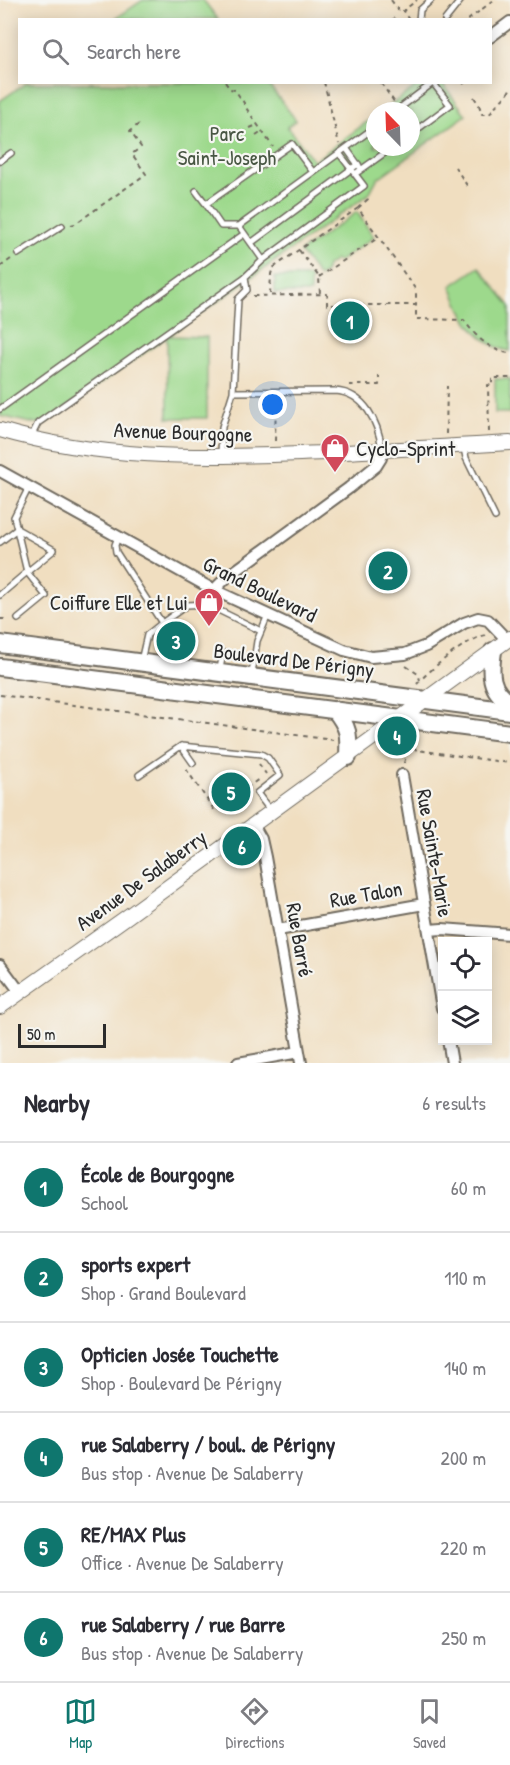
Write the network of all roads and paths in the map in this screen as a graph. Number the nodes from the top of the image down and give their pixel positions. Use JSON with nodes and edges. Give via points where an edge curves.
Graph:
{"nodes":[{"id":1,"x":391,"y":0,"type":"edge"},
{"id":2,"x":417,"y":0,"type":"edge"},
{"id":3,"x":431,"y":0,"type":"edge"},
{"id":4,"x":461,"y":0,"type":"edge"},
{"id":5,"x":494,"y":0,"type":"edge"},
{"id":6,"x":403,"y":11,"type":"junction"},
{"id":7,"x":408,"y":18,"type":"edge"},
{"id":8,"x":419,"y":18,"type":"edge"},
{"id":9,"x":447,"y":18,"type":"edge"},
{"id":10,"x":471,"y":18,"type":"edge"},
{"id":11,"x":510,"y":22,"type":"edge"},
{"id":12,"x":492,"y":36,"type":"edge"},
{"id":13,"x":226,"y":84,"type":"edge"},
{"id":14,"x":324,"y":84,"type":"edge"},
{"id":15,"x":382,"y":84,"type":"edge"},
{"id":16,"x":433,"y":84,"type":"edge"},
{"id":17,"x":435,"y":84,"type":"edge"},
{"id":18,"x":510,"y":89,"type":"edge"},
{"id":19,"x":474,"y":97,"type":"dead end"},
{"id":20,"x":394,"y":102,"type":"edge"},
{"id":21,"x":408,"y":102,"type":"edge"},
{"id":22,"x":259,"y":118,"type":"dead end"},
{"id":23,"x":256,"y":121,"type":"junction"},
{"id":24,"x":139,"y":124,"type":"dead end"},
{"id":25,"x":257,"y":125,"type":"junction"},
{"id":26,"x":420,"y":127,"type":"edge"},
{"id":27,"x":250,"y":128,"type":"dead end"},
{"id":28,"x":262,"y":132,"type":"junction"},
{"id":29,"x":366,"y":133,"type":"edge"},
{"id":30,"x":256,"y":136,"type":"dead end"},
{"id":31,"x":268,"y":141,"type":"dead end"},
{"id":32,"x":339,"y":144,"type":"dead end"},
{"id":33,"x":346,"y":148,"type":"junction"},
{"id":34,"x":11,"y":153,"type":"dead end"},
{"id":35,"x":339,"y":153,"type":"junction"},
{"id":36,"x":378,"y":156,"type":"edge"},
{"id":37,"x":0,"y":161,"type":"edge"},
{"id":38,"x":360,"y":167,"type":"junction"},
{"id":39,"x":455,"y":167,"type":"dead end"},
{"id":40,"x":313,"y":172,"type":"junction"},
{"id":41,"x":353,"y":172,"type":"junction"},
{"id":42,"x":468,"y":186,"type":"dead end"},
{"id":43,"x":196,"y":191,"type":"dead end"},
{"id":44,"x":364,"y":193,"type":"dead end"},
{"id":45,"x":206,"y":204,"type":"junction"},
{"id":46,"x":358,"y":208,"type":"junction"},
{"id":47,"x":62,"y":226,"type":"joint"},
{"id":48,"x":239,"y":226,"type":"junction"},
{"id":49,"x":244,"y":234,"type":"junction"},
{"id":50,"x":379,"y":237,"type":"junction"},
{"id":51,"x":251,"y":243,"type":"junction"},
{"id":52,"x":299,"y":250,"type":"junction"},
{"id":53,"x":18,"y":254,"type":"joint"},
{"id":54,"x":263,"y":260,"type":"junction"},
{"id":55,"x":0,"y":267,"type":"edge"},
{"id":56,"x":244,"y":277,"type":"junction"},
{"id":57,"x":319,"y":278,"type":"junction"},
{"id":58,"x":320,"y":294,"type":"junction"},
{"id":59,"x":255,"y":295,"type":"dead end"},
{"id":60,"x":270,"y":295,"type":"junction"},
{"id":61,"x":416,"y":305,"type":"junction"},
{"id":62,"x":510,"y":353,"type":"edge"},
{"id":63,"x":379,"y":376,"type":"dead end"},
{"id":64,"x":510,"y":378,"type":"edge"},
{"id":65,"x":447,"y":386,"type":"dead end"},
{"id":66,"x":348,"y":387,"type":"dead end"},
{"id":67,"x":233,"y":392,"type":"junction"},
{"id":68,"x":276,"y":399,"type":"dead end"},
{"id":69,"x":0,"y":409,"type":"edge"},
{"id":70,"x":0,"y":430,"type":"edge"},
{"id":71,"x":489,"y":432,"type":"dead end"},
{"id":72,"x":446,"y":434,"type":"dead end"},
{"id":73,"x":31,"y":438,"type":"junction"},
{"id":74,"x":510,"y":443,"type":"edge"},
{"id":75,"x":275,"y":444,"type":"dead end"},
{"id":76,"x":464,"y":446,"type":"junction"},
{"id":77,"x":382,"y":450,"type":"junction"},
{"id":78,"x":221,"y":456,"type":"junction"},
{"id":79,"x":0,"y":471,"type":"edge"},
{"id":80,"x":29,"y":487,"type":"junction"},
{"id":81,"x":495,"y":517,"type":"dead end"},
{"id":82,"x":17,"y":529,"type":"junction"},
{"id":83,"x":119,"y":537,"type":"junction"},
{"id":84,"x":0,"y":542,"type":"edge"},
{"id":85,"x":27,"y":572,"type":"junction"},
{"id":86,"x":214,"y":590,"type":"junction"},
{"id":87,"x":0,"y":595,"type":"edge"},
{"id":88,"x":206,"y":604,"type":"junction"},
{"id":89,"x":268,"y":615,"type":"junction"},
{"id":90,"x":18,"y":619,"type":"dead end"},
{"id":91,"x":162,"y":623,"type":"junction"},
{"id":92,"x":261,"y":631,"type":"junction"},
{"id":93,"x":509,"y":639,"type":"edge"},
{"id":94,"x":491,"y":643,"type":"junction"},
{"id":95,"x":0,"y":644,"type":"edge"},
{"id":96,"x":223,"y":653,"type":"dead end"},
{"id":97,"x":141,"y":662,"type":"junction"},
{"id":98,"x":404,"y":665,"type":"dead end"},
{"id":99,"x":0,"y":667,"type":"edge"},
{"id":100,"x":220,"y":673,"type":"junction"},
{"id":101,"x":251,"y":677,"type":"junction"},
{"id":102,"x":0,"y":695,"type":"edge"},
{"id":103,"x":425,"y":699,"type":"junction"},
{"id":104,"x":510,"y":703,"type":"edge"},
{"id":105,"x":335,"y":710,"type":"junction"},
{"id":106,"x":510,"y":711,"type":"edge"},
{"id":107,"x":402,"y":726,"type":"junction"},
{"id":108,"x":510,"y":733,"type":"edge"},
{"id":109,"x":338,"y":740,"type":"dead end"},
{"id":110,"x":181,"y":746,"type":"junction"},
{"id":111,"x":409,"y":746,"type":"junction"},
{"id":112,"x":348,"y":756,"type":"junction"},
{"id":113,"x":256,"y":759,"type":"dead end"},
{"id":114,"x":193,"y":763,"type":"dead end"},
{"id":115,"x":510,"y":763,"type":"edge"},
{"id":116,"x":188,"y":772,"type":"dead end"},
{"id":117,"x":402,"y":772,"type":"joint"},
{"id":118,"x":139,"y":775,"type":"dead end"},
{"id":119,"x":271,"y":812,"type":"junction"},
{"id":120,"x":253,"y":825,"type":"junction"},
{"id":121,"x":424,"y":904,"type":"junction"},
{"id":122,"x":278,"y":930,"type":"junction"},
{"id":123,"x":429,"y":930,"type":"junction"},
{"id":124,"x":510,"y":934,"type":"edge"},
{"id":125,"x":0,"y":965,"type":"edge"},
{"id":126,"x":439,"y":991,"type":"edge"},
{"id":127,"x":20,"y":993,"type":"junction"},
{"id":128,"x":0,"y":1007,"type":"edge"},
{"id":129,"x":449,"y":1045,"type":"edge"},
{"id":130,"x":300,"y":1058,"type":"edge"},
{"id":131,"x":238,"y":1063,"type":"edge"},
{"id":132,"x":452,"y":1063,"type":"edge"}],
"edges":[{"from":1,"to":6,"type":"path"},
{"from":2,"to":6,"type":"path"},
{"from":3,"to":8,"type":"lane","via":[[420,10]]},
{"from":4,"to":9,"type":"lane"},
{"from":5,"to":10,"type":"path"},
{"from":6,"to":7,"type":"path"},
{"from":11,"to":12,"type":"street"},
{"from":13,"to":23,"type":"path"},
{"from":14,"to":32,"type":"path"},
{"from":15,"to":20,"type":"path"},
{"from":16,"to":21,"type":"lane"},
{"from":17,"to":26,"type":"lane","via":[[450,105]]},
{"from":18,"to":19,"type":"path","via":[[490,114],[482,114]]},
{"from":22,"to":23,"type":"path"},
{"from":23,"to":25,"type":"path"},
{"from":24,"to":47,"type":"path","via":[[130,131],[141,147],[132,154],[146,174],[75,224]]},
{"from":25,"to":27,"type":"path"},
{"from":25,"to":28,"type":"path"},
{"from":28,"to":30,"type":"path"},
{"from":28,"to":31,"type":"path"},
{"from":29,"to":33,"type":"lane"},
{"from":33,"to":35,"type":"lane"},
{"from":33,"to":38,"type":"lane"},
{"from":34,"to":37,"type":"lane"},
{"from":35,"to":40,"type":"lane"},
{"from":35,"to":41,"type":"lane"},
{"from":36,"to":38,"type":"lane"},
{"from":38,"to":41,"type":"lane"},
{"from":39,"to":42,"type":"path"},
{"from":40,"to":45,"type":"lane","via":[[292,144]]},
{"from":40,"to":48,"type":"lane"},
{"from":41,"to":51,"type":"lane"},
{"from":41,"to":54,"type":"lane","via":[[364,186]]},
{"from":43,"to":45,"type":"lane"},
{"from":44,"to":46,"type":"path","via":[[368,199]]},
{"from":45,"to":48,"type":"lane","via":[[221,226]]},
{"from":46,"to":50,"type":"path"},
{"from":46,"to":52,"type":"path"},
{"from":47,"to":53,"type":"lane"},
{"from":48,"to":49,"type":"lane"},
{"from":49,"to":51,"type":"lane"},
{"from":49,"to":69,"type":"lane"},
{"from":50,"to":57,"type":"path"},
{"from":50,"to":61,"type":"path","via":[[416,290]]},
{"from":51,"to":54,"type":"lane"},
{"from":52,"to":57,"type":"path"},
{"from":52,"to":60,"type":"path","via":[[271,271]]},
{"from":53,"to":55,"type":"path"},
{"from":54,"to":56,"type":"lane"},
{"from":56,"to":67,"type":"lane","via":[[247,290],[238,299]]},
{"from":56,"to":73,"type":"lane","via":[[38,423]]},
{"from":57,"to":58,"type":"path"},
{"from":58,"to":60,"type":"path"},
{"from":58,"to":61,"type":"path","via":[[327,294],[327,305]]},
{"from":59,"to":60,"type":"path"},
{"from":61,"to":62,"type":"path","via":[[416,319],[464,320],[495,349]]},
{"from":63,"to":66,"type":"path","via":[[379,386]]},
{"from":64,"to":71,"type":"path","via":[[492,378],[493,386],[488,385]]},
{"from":65,"to":72,"type":"path"},
{"from":67,"to":77,"type":"lane","via":[[349,393],[368,409]]},
{"from":67,"to":78,"type":"lane","via":[[222,427]]},
{"from":68,"to":75,"type":"path"},
{"from":70,"to":73,"type":"street","name":"Avenue Bourgogne"},
{"from":73,"to":78,"type":"street","name":"Avenue Bourgogne","via":[[143,455]]},
{"from":74,"to":76,"type":"street","name":"Avenue Bourgogne"},
{"from":76,"to":77,"type":"street","name":"Avenue Bourgogne"},
{"from":76,"to":81,"type":"lane"},
{"from":77,"to":78,"type":"street","name":"Avenue Bourgogne"},
{"from":77,"to":86,"type":"street","via":[[380,460],[369,472],[226,576]]},
{"from":79,"to":80,"type":"street","name":"Grand Boulevard"},
{"from":80,"to":82,"type":"lane","via":[[14,517]]},
{"from":80,"to":83,"type":"street","name":"Grand Boulevard"},
{"from":82,"to":84,"type":"lane"},
{"from":82,"to":85,"type":"lane"},
{"from":82,"to":85,"type":"lane","via":[[54,550]]},
{"from":83,"to":86,"type":"street","name":"Grand Boulevard"},
{"from":83,"to":91,"type":"lane","via":[[116,552]]},
{"from":85,"to":87,"type":"lane"},
{"from":85,"to":90,"type":"lane","via":[[46,596]]},
{"from":86,"to":88,"type":"lane"},
{"from":86,"to":89,"type":"street","name":"Grand Boulevard"},
{"from":88,"to":91,"type":"lane","via":[[187,605]]},
{"from":88,"to":92,"type":"lane"},
{"from":89,"to":92,"type":"lane"},
{"from":89,"to":93,"type":"street","name":"Grand Boulevard","via":[[333,646],[371,657],[420,649],[478,618],[489,620]]},
{"from":91,"to":97,"type":"lane","via":[[147,635]]},
{"from":92,"to":101,"type":"lane"},
{"from":93,"to":94,"type":"street","name":"Avenue De Salaberry"},
{"from":94,"to":98,"type":"path","via":[[477,637],[420,680],[418,674]]},
{"from":94,"to":103,"type":"street","name":"Avenue De Salaberry"},
{"from":94,"to":104,"type":"main road","via":[[492,682]]},
{"from":95,"to":97,"type":"main road","name":"Boulevard De Périgny"},
{"from":96,"to":100,"type":"lane"},
{"from":97,"to":100,"type":"main road","name":"Boulevard De Périgny"},
{"from":99,"to":105,"type":"main road"},
{"from":100,"to":101,"type":"main road","name":"Boulevard De Périgny"},
{"from":101,"to":103,"type":"main road","name":"Boulevard De Périgny"},
{"from":102,"to":109,"type":"path"},
{"from":103,"to":106,"type":"main road","name":"Boulevard De Périgny"},
{"from":103,"to":107,"type":"street","name":"Avenue De Salaberry"},
{"from":105,"to":107,"type":"main road"},
{"from":105,"to":112,"type":"main road","via":[[347,728]]},
{"from":107,"to":108,"type":"main road"},
{"from":107,"to":111,"type":"path"},
{"from":107,"to":112,"type":"street","name":"Avenue De Salaberry"},
{"from":110,"to":114,"type":"lane"},
{"from":110,"to":118,"type":"lane"},
{"from":110,"to":119,"type":"lane","via":[[264,755],[280,775],[257,793]]},
{"from":111,"to":115,"type":"path"},
{"from":111,"to":117,"type":"path","name":"Rue Sainte-Marie"},
{"from":112,"to":119,"type":"street","name":"Avenue De Salaberry"},
{"from":113,"to":116,"type":"path","via":[[266,774],[215,811]]},
{"from":117,"to":121,"type":"street","name":"Rue Sainte-Marie"},
{"from":119,"to":120,"type":"street","name":"Avenue De Salaberry"},
{"from":120,"to":122,"type":"street","name":"Rue Barré","via":[[261,839]]},
{"from":120,"to":127,"type":"street","name":"Avenue De Salaberry"},
{"from":121,"to":122,"type":"street","name":"Rue Talon"},
{"from":121,"to":123,"type":"street","name":"Rue Sainte-Marie"},
{"from":122,"to":130,"type":"street","name":"Rue Barré"},
{"from":123,"to":124,"type":"street"},
{"from":123,"to":126,"type":"street","name":"Rue Sainte-Marie"},
{"from":125,"to":127,"type":"street"},
{"from":127,"to":128,"type":"street","name":"Avenue De Salaberry"},
{"from":129,"to":132,"type":"street"},
{"from":130,"to":131,"type":"street"}]}
